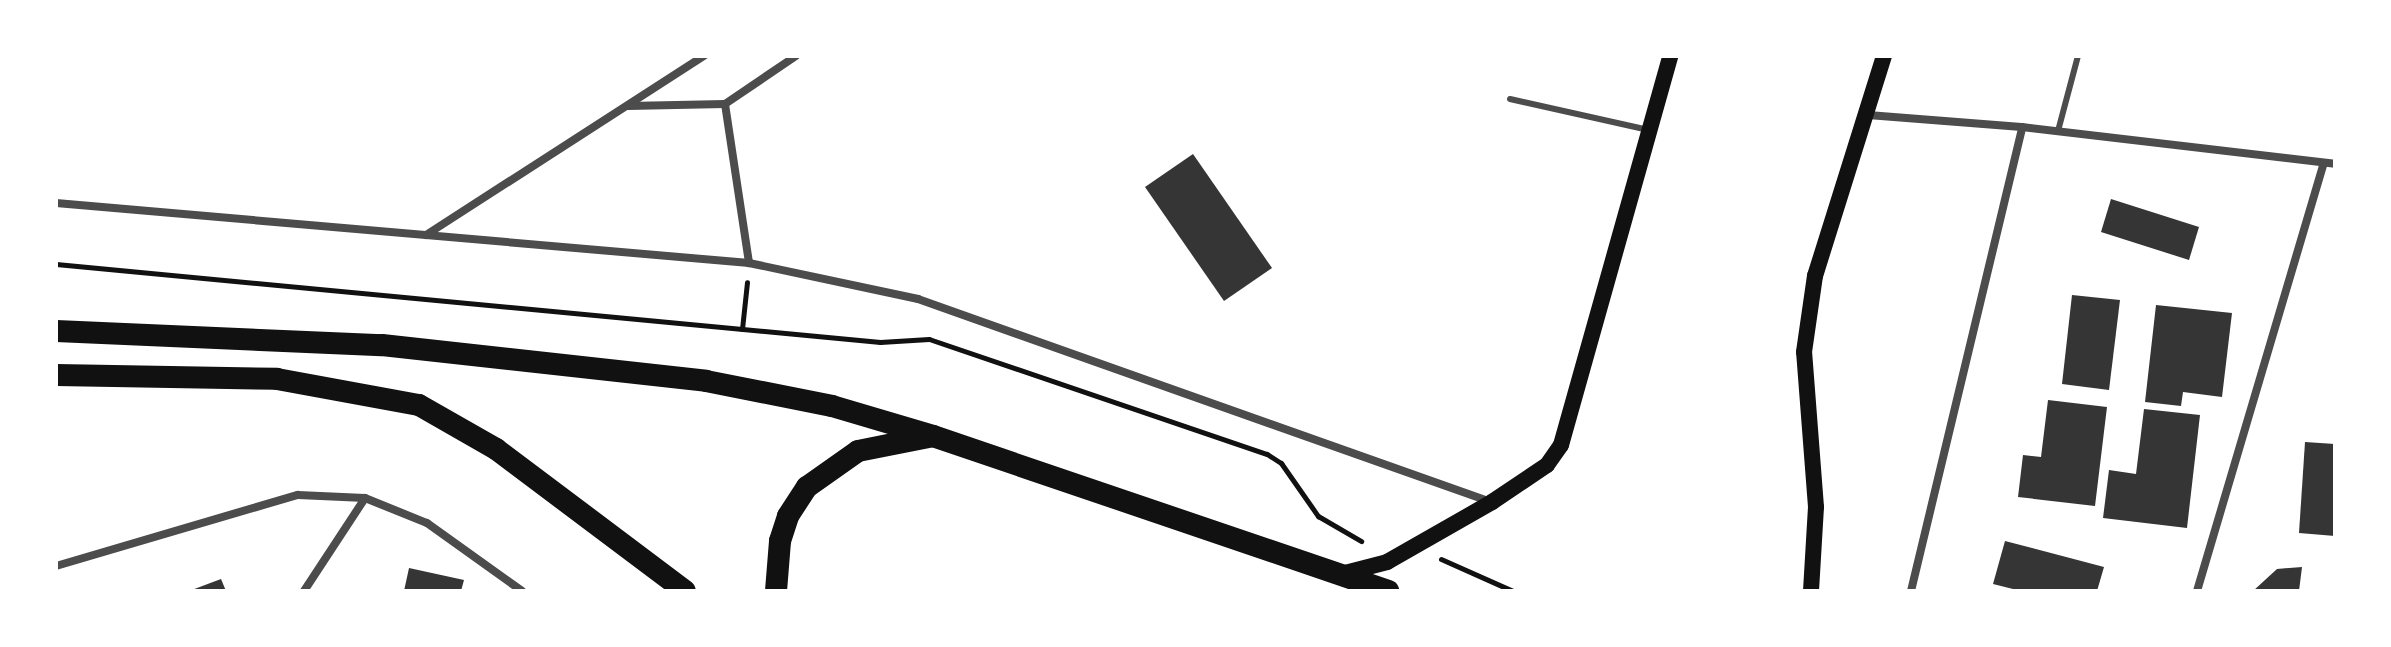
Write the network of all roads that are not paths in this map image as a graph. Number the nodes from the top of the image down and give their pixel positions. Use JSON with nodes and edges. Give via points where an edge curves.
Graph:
{"nodes":[{"id":1,"x":704,"y":56,"type":"edge"},
{"id":2,"x":796,"y":56,"type":"edge"},
{"id":3,"x":1670,"y":56,"type":"edge"},
{"id":4,"x":1884,"y":56,"type":"edge"},
{"id":5,"x":2078,"y":56,"type":"edge"},
{"id":6,"x":1510,"y":99,"type":"dead end"},
{"id":7,"x":725,"y":104,"type":"junction"},
{"id":8,"x":627,"y":106,"type":"junction"},
{"id":9,"x":1868,"y":115,"type":"junction"},
{"id":10,"x":2022,"y":127,"type":"junction"},
{"id":11,"x":1649,"y":130,"type":"junction"},
{"id":12,"x":2058,"y":131,"type":"junction"},
{"id":13,"x":2324,"y":163,"type":"junction"},
{"id":14,"x":2335,"y":164,"type":"edge"},
{"id":15,"x":56,"y":203,"type":"edge"},
{"id":16,"x":426,"y":236,"type":"junction"},
{"id":17,"x":749,"y":263,"type":"junction"},
{"id":18,"x":56,"y":331,"type":"edge"},
{"id":19,"x":56,"y":375,"type":"edge"},
{"id":20,"x":933,"y":436,"type":"junction"},
{"id":21,"x":365,"y":498,"type":"junction"},
{"id":22,"x":1492,"y":502,"type":"junction"},
{"id":23,"x":56,"y":566,"type":"edge"},
{"id":24,"x":1341,"y":574,"type":"junction"},
{"id":25,"x":304,"y":591,"type":"edge"},
{"id":26,"x":522,"y":591,"type":"edge"},
{"id":27,"x":685,"y":591,"type":"edge"},
{"id":28,"x":776,"y":591,"type":"edge"},
{"id":29,"x":1388,"y":591,"type":"edge"},
{"id":30,"x":1811,"y":591,"type":"edge"},
{"id":31,"x":1911,"y":591,"type":"edge"},
{"id":32,"x":2197,"y":591,"type":"edge"}],
"edges":[{"from":1,"to":8,"type":"street"},
{"from":2,"to":7,"type":"street"},
{"from":3,"to":11,"type":"main road"},
{"from":4,"to":9,"type":"main road"},
{"from":5,"to":12,"type":"lane"},
{"from":6,"to":11,"type":"lane"},
{"from":7,"to":8,"type":"street"},
{"from":7,"to":17,"type":"street"},
{"from":8,"to":16,"type":"street"},
{"from":9,"to":10,"type":"street"},
{"from":9,"to":30,"type":"main road","via":[[1815,276],[1804,352],[1816,507]]},
{"from":10,"to":12,"type":"street"},
{"from":10,"to":31,"type":"street"},
{"from":11,"to":22,"type":"main road","via":[[1561,445],[1547,465]]},
{"from":12,"to":13,"type":"street"},
{"from":13,"to":14,"type":"street"},
{"from":13,"to":32,"type":"street"},
{"from":15,"to":16,"type":"street"},
{"from":16,"to":17,"type":"street"},
{"from":17,"to":22,"type":"street","via":[[918,299]]},
{"from":18,"to":20,"type":"highway","via":[[382,345],[706,381],[832,406]]},
{"from":19,"to":27,"type":"highway","via":[[277,379],[419,405],[496,449]]},
{"from":20,"to":24,"type":"highway"},
{"from":20,"to":28,"type":"highway","via":[[858,451],[807,487],[788,516],[780,541]]},
{"from":21,"to":23,"type":"street","via":[[298,495]]},
{"from":21,"to":25,"type":"street"},
{"from":21,"to":26,"type":"street","via":[[427,523]]},
{"from":22,"to":24,"type":"main road","via":[[1387,562]]},
{"from":24,"to":29,"type":"highway"}]}
